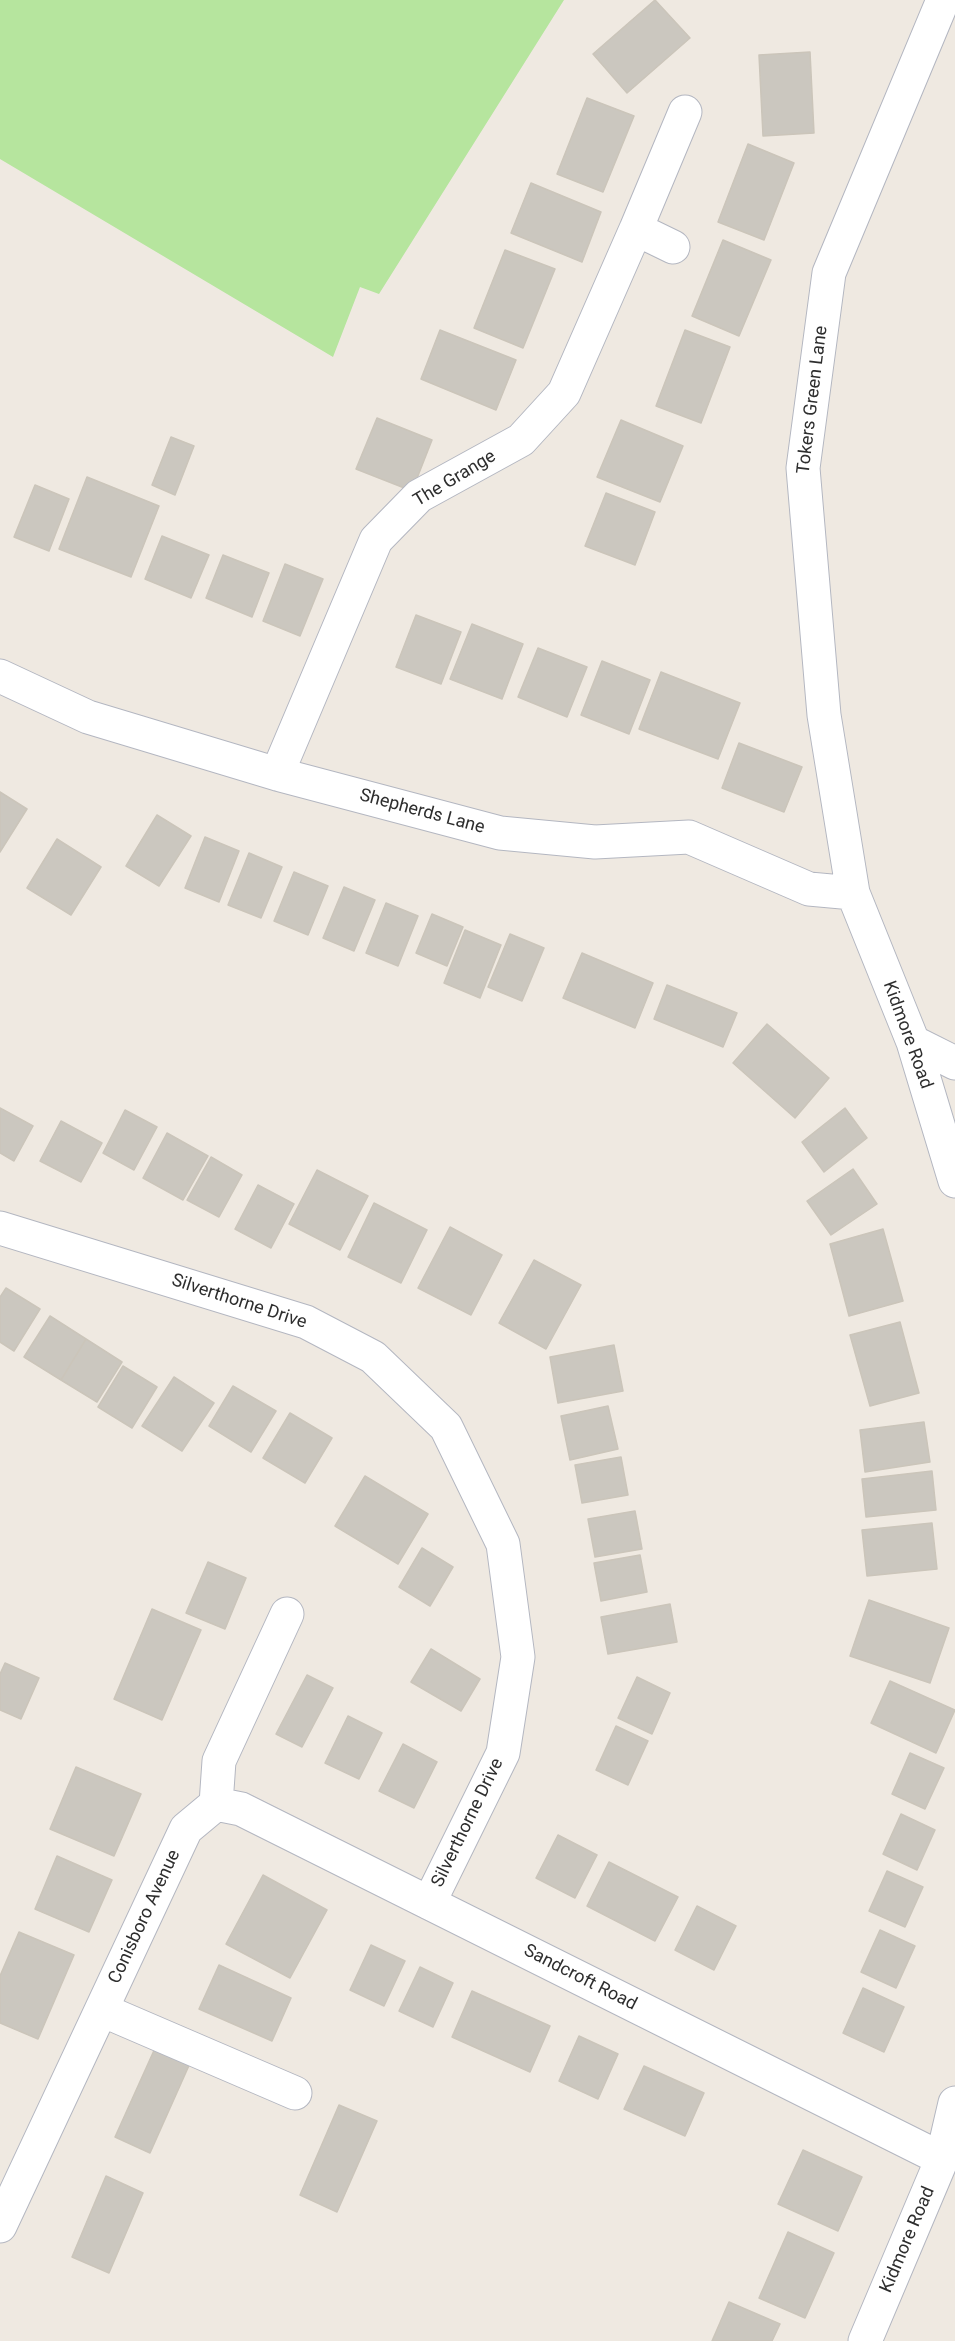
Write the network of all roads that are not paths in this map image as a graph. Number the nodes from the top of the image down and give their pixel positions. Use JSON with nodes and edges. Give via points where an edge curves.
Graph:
{"nodes":[{"id":1,"x":943,"y":0,"type":"edge"},
{"id":2,"x":685,"y":112,"type":"dead end"},
{"id":3,"x":636,"y":229,"type":"junction"},
{"id":4,"x":673,"y":248,"type":"dead end"},
{"id":5,"x":0,"y":676,"type":"edge"},
{"id":6,"x":277,"y":774,"type":"junction"},
{"id":7,"x":853,"y":893,"type":"junction"},
{"id":8,"x":913,"y":1042,"type":"junction"},
{"id":9,"x":955,"y":1064,"type":"edge"},
{"id":10,"x":955,"y":1181,"type":"edge"},
{"id":11,"x":0,"y":1228,"type":"edge"},
{"id":12,"x":287,"y":1614,"type":"dead end"},
{"id":13,"x":216,"y":1804,"type":"junction"},
{"id":14,"x":429,"y":1903,"type":"junction"},
{"id":15,"x":102,"y":2010,"type":"junction"},
{"id":16,"x":295,"y":2093,"type":"dead end"},
{"id":17,"x":955,"y":2103,"type":"edge"},
{"id":18,"x":942,"y":2159,"type":"junction"},
{"id":19,"x":0,"y":2226,"type":"edge"},
{"id":20,"x":865,"y":2341,"type":"edge"}],
"edges":[{"from":1,"to":7,"type":"street","name":"Tokers Green Lane","via":[[829,273],[802,468],[824,716]]},
{"from":2,"to":3,"type":"street","name":"The Grange"},
{"from":3,"to":4,"type":"street"},
{"from":3,"to":6,"type":"street","name":"The Grange","via":[[564,393],[522,440],[419,496],[376,540]]},
{"from":5,"to":6,"type":"street","name":"Shepherds Lane","via":[[88,717]]},
{"from":6,"to":7,"type":"street","name":"Shepherds Lane","via":[[500,833],[595,842],[689,837],[809,889]]},
{"from":7,"to":8,"type":"street","name":"Kidmore Road"},
{"from":8,"to":9,"type":"street"},
{"from":8,"to":10,"type":"street","name":"Kidmore Road"},
{"from":11,"to":14,"type":"street","name":"Silverthorne Drive","via":[[306,1322],[373,1357],[446,1427],[503,1544],[518,1657],[503,1753]]},
{"from":12,"to":13,"type":"street","via":[[219,1761]]},
{"from":13,"to":14,"type":"street","name":"Sandcroft Road","via":[[241,1809]]},
{"from":13,"to":15,"type":"street","name":"Conisboro Avenue","via":[[186,1829]]},
{"from":14,"to":18,"type":"street","name":"Sandcroft Road"},
{"from":15,"to":16,"type":"street"},
{"from":15,"to":19,"type":"street","name":"Conisboro Avenue"},
{"from":17,"to":18,"type":"street","name":"Kidmore Road"},
{"from":18,"to":20,"type":"street","name":"Kidmore Road"}]}
